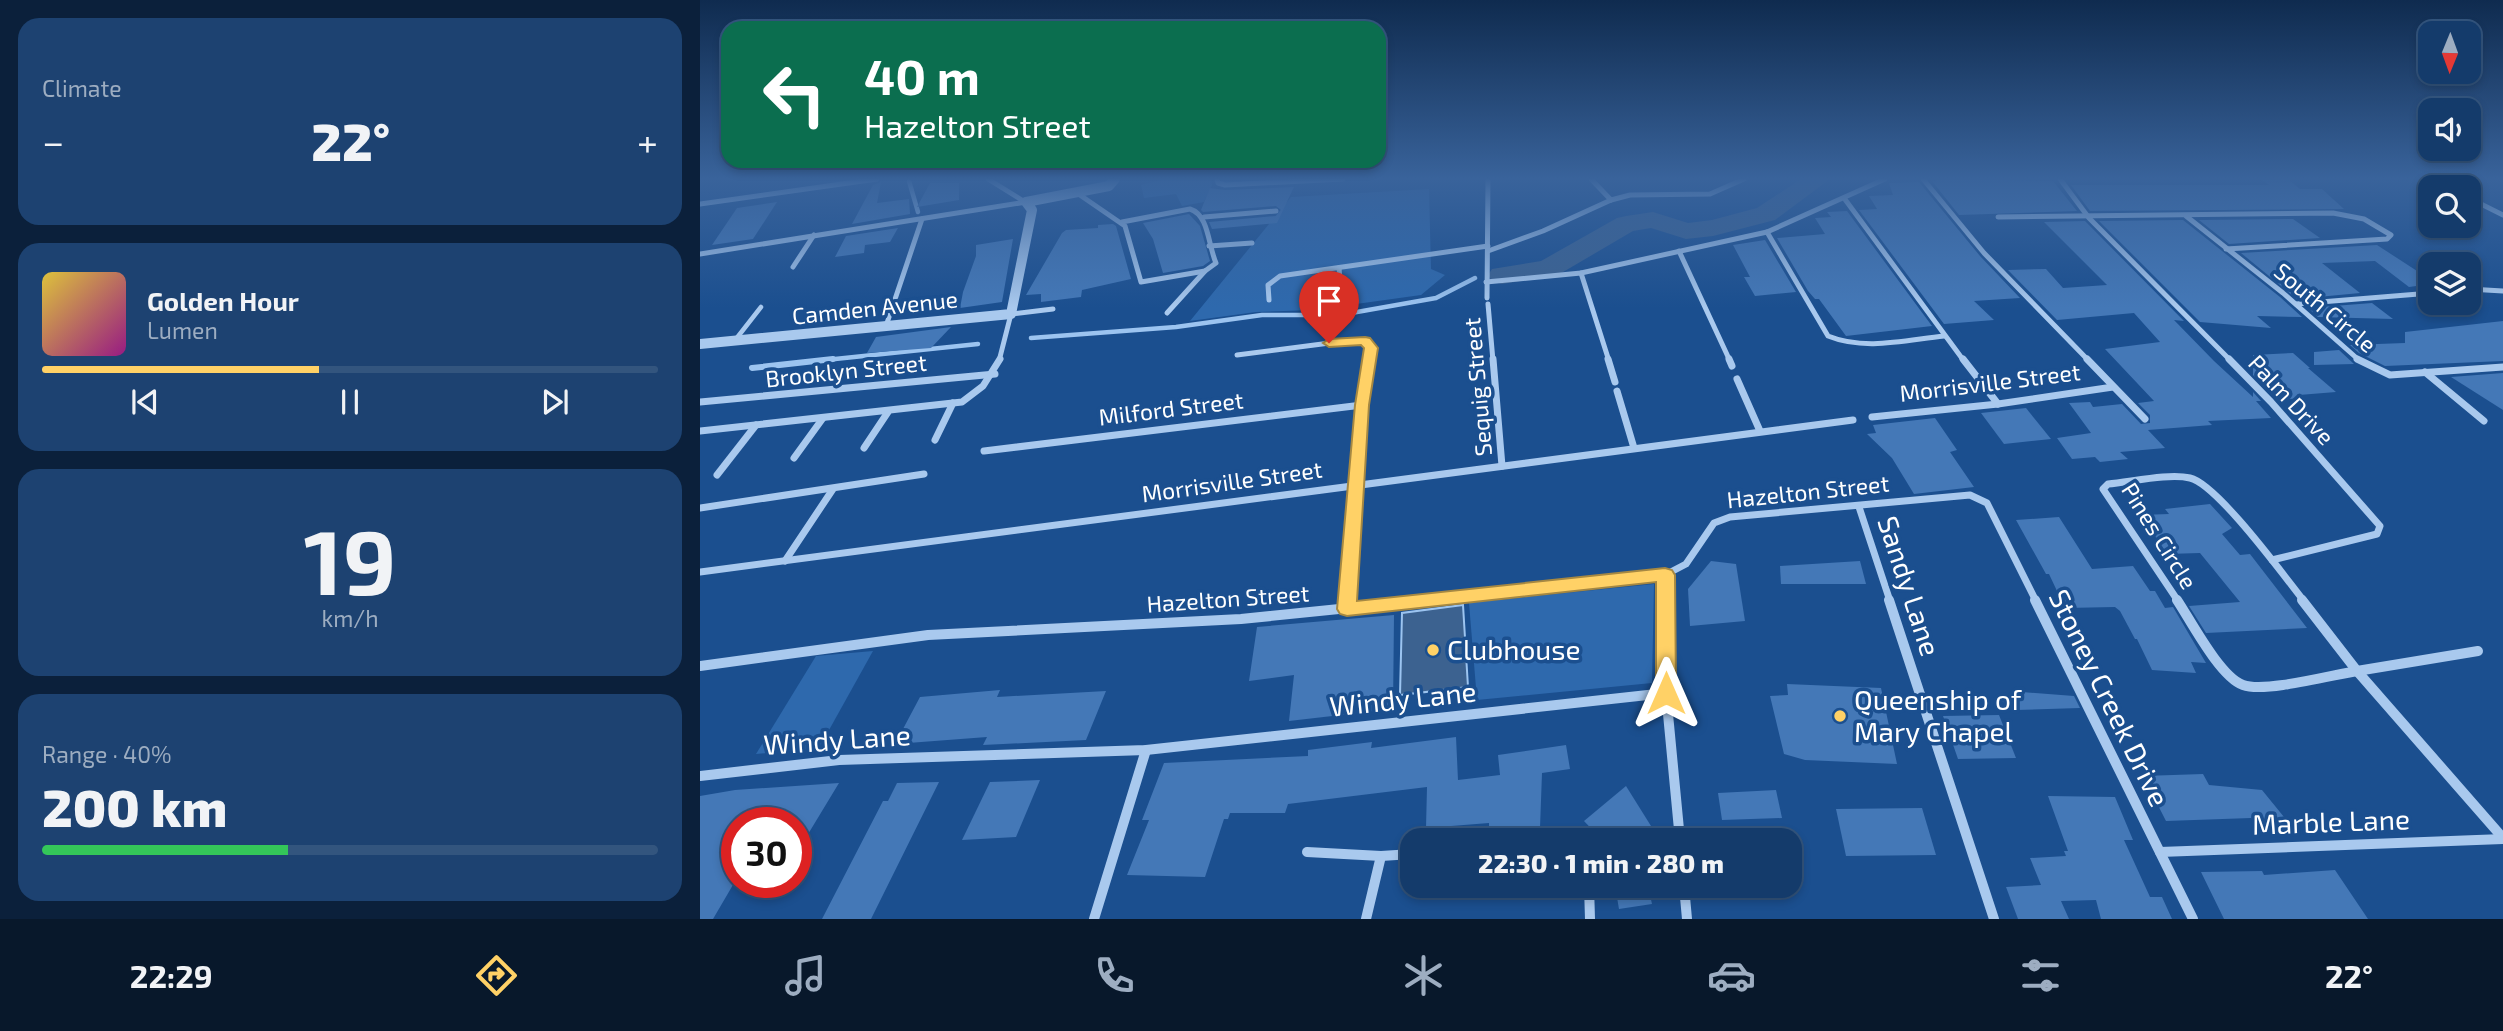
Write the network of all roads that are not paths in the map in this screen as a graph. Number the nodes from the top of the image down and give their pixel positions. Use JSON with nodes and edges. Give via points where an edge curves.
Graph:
{"nodes":[{"id":1,"x":903,"y":222,"type":"edge"},
{"id":2,"x":921,"y":222,"type":"edge"},
{"id":3,"x":1030,"y":222,"type":"edge"},
{"id":4,"x":1122,"y":222,"type":"edge"},
{"id":5,"x":1205,"y":222,"type":"edge"},
{"id":6,"x":1488,"y":222,"type":"edge"},
{"id":7,"x":1563,"y":222,"type":"edge"},
{"id":8,"x":1790,"y":222,"type":"edge"},
{"id":9,"x":1861,"y":222,"type":"edge"},
{"id":10,"x":1958,"y":222,"type":"edge"},
{"id":11,"x":2094,"y":222,"type":"edge"},
{"id":12,"x":2193,"y":222,"type":"edge"},
{"id":13,"x":2375,"y":222,"type":"edge"},
{"id":14,"x":1767,"y":232,"type":"junction"},
{"id":15,"x":814,"y":235,"type":"junction"},
{"id":16,"x":1252,"y":243,"type":"dead end"},
{"id":17,"x":1209,"y":246,"type":"junction"},
{"id":18,"x":1488,"y":249,"type":"junction"},
{"id":19,"x":2226,"y":249,"type":"junction"},
{"id":20,"x":1679,"y":251,"type":"junction"},
{"id":21,"x":701,"y":255,"type":"edge"},
{"id":22,"x":793,"y":267,"type":"dead end"},
{"id":23,"x":1339,"y":268,"type":"junction"},
{"id":24,"x":1205,"y":271,"type":"junction"},
{"id":25,"x":1581,"y":273,"type":"junction"},
{"id":26,"x":1486,"y":282,"type":"junction"},
{"id":27,"x":2481,"y":289,"type":"edge"},
{"id":28,"x":2503,"y":290,"type":"edge"},
{"id":29,"x":1341,"y":292,"type":"dead end"},
{"id":30,"x":2418,"y":294,"type":"edge"},
{"id":31,"x":1269,"y":300,"type":"dead end"},
{"id":32,"x":2296,"y":304,"type":"junction"},
{"id":33,"x":761,"y":307,"type":"dead end"},
{"id":34,"x":1053,"y":309,"type":"dead end"},
{"id":35,"x":1167,"y":313,"type":"dead end"},
{"id":36,"x":1011,"y":314,"type":"junction"},
{"id":37,"x":886,"y":326,"type":"junction"},
{"id":38,"x":1944,"y":336,"type":"junction"},
{"id":39,"x":734,"y":341,"type":"junction"},
{"id":40,"x":700,"y":344,"type":"edge"},
{"id":41,"x":1237,"y":355,"type":"dead end"},
{"id":42,"x":1732,"y":366,"type":"dead end"},
{"id":43,"x":2503,"y":366,"type":"edge"},
{"id":44,"x":2425,"y":372,"type":"junction"},
{"id":45,"x":995,"y":374,"type":"junction"},
{"id":46,"x":1737,"y":379,"type":"dead end"},
{"id":47,"x":1615,"y":382,"type":"dead end"},
{"id":48,"x":2113,"y":387,"type":"junction"},
{"id":49,"x":1617,"y":391,"type":"dead end"},
{"id":50,"x":700,"y":402,"type":"edge"},
{"id":51,"x":953,"y":403,"type":"junction"},
{"id":52,"x":1998,"y":404,"type":"junction"},
{"id":53,"x":1362,"y":405,"type":"junction"},
{"id":54,"x":888,"y":412,"type":"junction"},
{"id":55,"x":1872,"y":417,"type":"dead end"},
{"id":56,"x":823,"y":418,"type":"junction"},
{"id":57,"x":2145,"y":419,"type":"dead end"},
{"id":58,"x":1853,"y":420,"type":"dead end"},
{"id":59,"x":2484,"y":421,"type":"dead end"},
{"id":60,"x":756,"y":425,"type":"junction"},
{"id":61,"x":700,"y":431,"type":"edge"},
{"id":62,"x":1760,"y":431,"type":"junction"},
{"id":63,"x":935,"y":440,"type":"dead end"},
{"id":64,"x":864,"y":448,"type":"dead end"},
{"id":65,"x":1634,"y":448,"type":"junction"},
{"id":66,"x":984,"y":451,"type":"dead end"},
{"id":67,"x":794,"y":458,"type":"dead end"},
{"id":68,"x":1502,"y":466,"type":"junction"},
{"id":69,"x":924,"y":474,"type":"dead end"},
{"id":70,"x":717,"y":475,"type":"dead end"},
{"id":71,"x":1355,"y":485,"type":"junction"},
{"id":72,"x":833,"y":489,"type":"junction"},
{"id":73,"x":1983,"y":499,"type":"joint"},
{"id":74,"x":1859,"y":506,"type":"junction"},
{"id":75,"x":700,"y":508,"type":"edge"},
{"id":76,"x":2272,"y":560,"type":"junction"},
{"id":77,"x":785,"y":561,"type":"junction"},
{"id":78,"x":700,"y":572,"type":"edge"},
{"id":79,"x":1665,"y":575,"type":"junction"},
{"id":80,"x":1347,"y":609,"type":"junction"},
{"id":81,"x":2478,"y":651,"type":"dead end"},
{"id":82,"x":700,"y":666,"type":"edge"},
{"id":83,"x":2356,"y":670,"type":"junction"},
{"id":84,"x":1666,"y":693,"type":"junction"},
{"id":85,"x":1146,"y":750,"type":"junction"},
{"id":86,"x":700,"y":776,"type":"edge"},
{"id":87,"x":1679,"y":828,"type":"edge"},
{"id":88,"x":2503,"y":839,"type":"edge"},
{"id":89,"x":1307,"y":852,"type":"dead end"},
{"id":90,"x":2160,"y":852,"type":"junction"},
{"id":91,"x":1400,"y":855,"type":"edge"},
{"id":92,"x":1381,"y":856,"type":"junction"},
{"id":93,"x":1589,"y":898,"type":"edge"},
{"id":94,"x":1685,"y":898,"type":"edge"},
{"id":95,"x":1094,"y":919,"type":"edge"},
{"id":96,"x":1366,"y":919,"type":"edge"},
{"id":97,"x":1590,"y":919,"type":"edge"},
{"id":98,"x":1687,"y":919,"type":"edge"},
{"id":99,"x":1994,"y":919,"type":"edge"},
{"id":100,"x":2193,"y":919,"type":"edge"}],
"edges":[{"from":1,"to":15,"type":"street"},
{"from":2,"to":37,"type":"street"},
{"from":3,"to":36,"type":"street"},
{"from":4,"to":24,"type":"street","via":[[1141,282]]},
{"from":5,"to":17,"type":"street"},
{"from":6,"to":18,"type":"street","name":"Sequig Street"},
{"from":7,"to":18,"type":"street"},
{"from":8,"to":14,"type":"street"},
{"from":9,"to":38,"type":"street"},
{"from":10,"to":48,"type":"street"},
{"from":11,"to":76,"type":"street","name":"Palm Drive","via":[[2271,402],[2380,526],[2377,534]]},
{"from":12,"to":19,"type":"street","name":"South Circle"},
{"from":13,"to":19,"type":"street","via":[[2391,235],[2387,239]]},
{"from":14,"to":20,"type":"street"},
{"from":14,"to":38,"type":"street","via":[[1828,336],[1837,342]]},
{"from":15,"to":21,"type":"street"},
{"from":15,"to":22,"type":"street"},
{"from":16,"to":17,"type":"street"},
{"from":17,"to":24,"type":"street","via":[[1216,263]]},
{"from":18,"to":23,"type":"street"},
{"from":18,"to":26,"type":"street","name":"Sequig Street"},
{"from":19,"to":32,"type":"street","name":"South Circle"},
{"from":20,"to":25,"type":"street"},
{"from":20,"to":42,"type":"street"},
{"from":23,"to":29,"type":"street"},
{"from":23,"to":31,"type":"street","via":[[1280,275],[1268,285]]},
{"from":24,"to":35,"type":"street"},
{"from":25,"to":26,"type":"street"},
{"from":25,"to":47,"type":"street"},
{"from":26,"to":68,"type":"street","name":"Sequig Street"},
{"from":27,"to":28,"type":"street"},
{"from":30,"to":32,"type":"street"},
{"from":32,"to":44,"type":"street","name":"South Circle","via":[[2371,370]]},
{"from":33,"to":39,"type":"lane"},
{"from":34,"to":36,"type":"street","name":"Camden Avenue"},
{"from":36,"to":37,"type":"street","name":"Camden Avenue"},
{"from":36,"to":45,"type":"street"},
{"from":37,"to":39,"type":"street","name":"Camden Avenue"},
{"from":38,"to":52,"type":"street"},
{"from":39,"to":40,"type":"street","name":"Camden Avenue"},
{"from":41,"to":53,"type":"street","via":[[1365,341],[1371,348]]},
{"from":43,"to":44,"type":"street","name":"South Circle"},
{"from":44,"to":59,"type":"street"},
{"from":45,"to":50,"type":"street","name":"Brooklyn Street"},
{"from":45,"to":51,"type":"street","via":[[978,393]]},
{"from":46,"to":62,"type":"street"},
{"from":48,"to":52,"type":"street","name":"Morrisville Street"},
{"from":48,"to":57,"type":"street"},
{"from":49,"to":65,"type":"street"},
{"from":51,"to":54,"type":"street"},
{"from":51,"to":63,"type":"street"},
{"from":52,"to":55,"type":"street","name":"Morrisville Street"},
{"from":53,"to":66,"type":"street","name":"Milford Street"},
{"from":53,"to":71,"type":"street"},
{"from":54,"to":56,"type":"street"},
{"from":54,"to":64,"type":"street"},
{"from":56,"to":60,"type":"street"},
{"from":56,"to":67,"type":"street"},
{"from":58,"to":62,"type":"street","name":"Morrisville Street"},
{"from":60,"to":61,"type":"street"},
{"from":60,"to":70,"type":"street"},
{"from":62,"to":65,"type":"street","name":"Morrisville Street"},
{"from":65,"to":68,"type":"street","name":"Morrisville Street"},
{"from":68,"to":71,"type":"street","name":"Morrisville Street"},
{"from":69,"to":72,"type":"street"},
{"from":71,"to":77,"type":"street","name":"Morrisville Street"},
{"from":71,"to":80,"type":"street"},
{"from":72,"to":75,"type":"street"},
{"from":72,"to":77,"type":"street"},
{"from":73,"to":74,"type":"street","name":"Hazelton Street","via":[[1970,495]]},
{"from":73,"to":90,"type":"street","name":"Stoney Creek Drive"},
{"from":74,"to":79,"type":"street","name":"Hazelton Street","via":[[1721,520],[1714,523],[1686,564]]},
{"from":74,"to":99,"type":"street","name":"Sandy Lane"},
{"from":76,"to":83,"type":"street","name":"Pines Circle"},
{"from":76,"to":83,"type":"street","name":"Pines Circle","via":[[2200,481],[2183,477],[2108,484],[2103,489],[2235,681],[2263,687]]},
{"from":77,"to":78,"type":"street","name":"Morrisville Street"},
{"from":79,"to":80,"type":"street","name":"Hazelton Street"},
{"from":79,"to":84,"type":"street"},
{"from":80,"to":82,"type":"street","name":"Hazelton Street","via":[[928,635]]},
{"from":81,"to":83,"type":"street","name":"Pines Circle"},
{"from":83,"to":88,"type":"street","name":"Pines Circle"},
{"from":84,"to":85,"type":"street","name":"Windy Lane"},
{"from":84,"to":87,"type":"street"},
{"from":85,"to":86,"type":"street","name":"Windy Lane","via":[[839,760]]},
{"from":85,"to":95,"type":"street"},
{"from":88,"to":90,"type":"street","name":"Marble Lane"},
{"from":89,"to":92,"type":"street"},
{"from":90,"to":100,"type":"street","name":"Stoney Creek Drive"},
{"from":91,"to":92,"type":"street"},
{"from":92,"to":96,"type":"street"},
{"from":93,"to":97,"type":"street"},
{"from":94,"to":98,"type":"street"}]}
